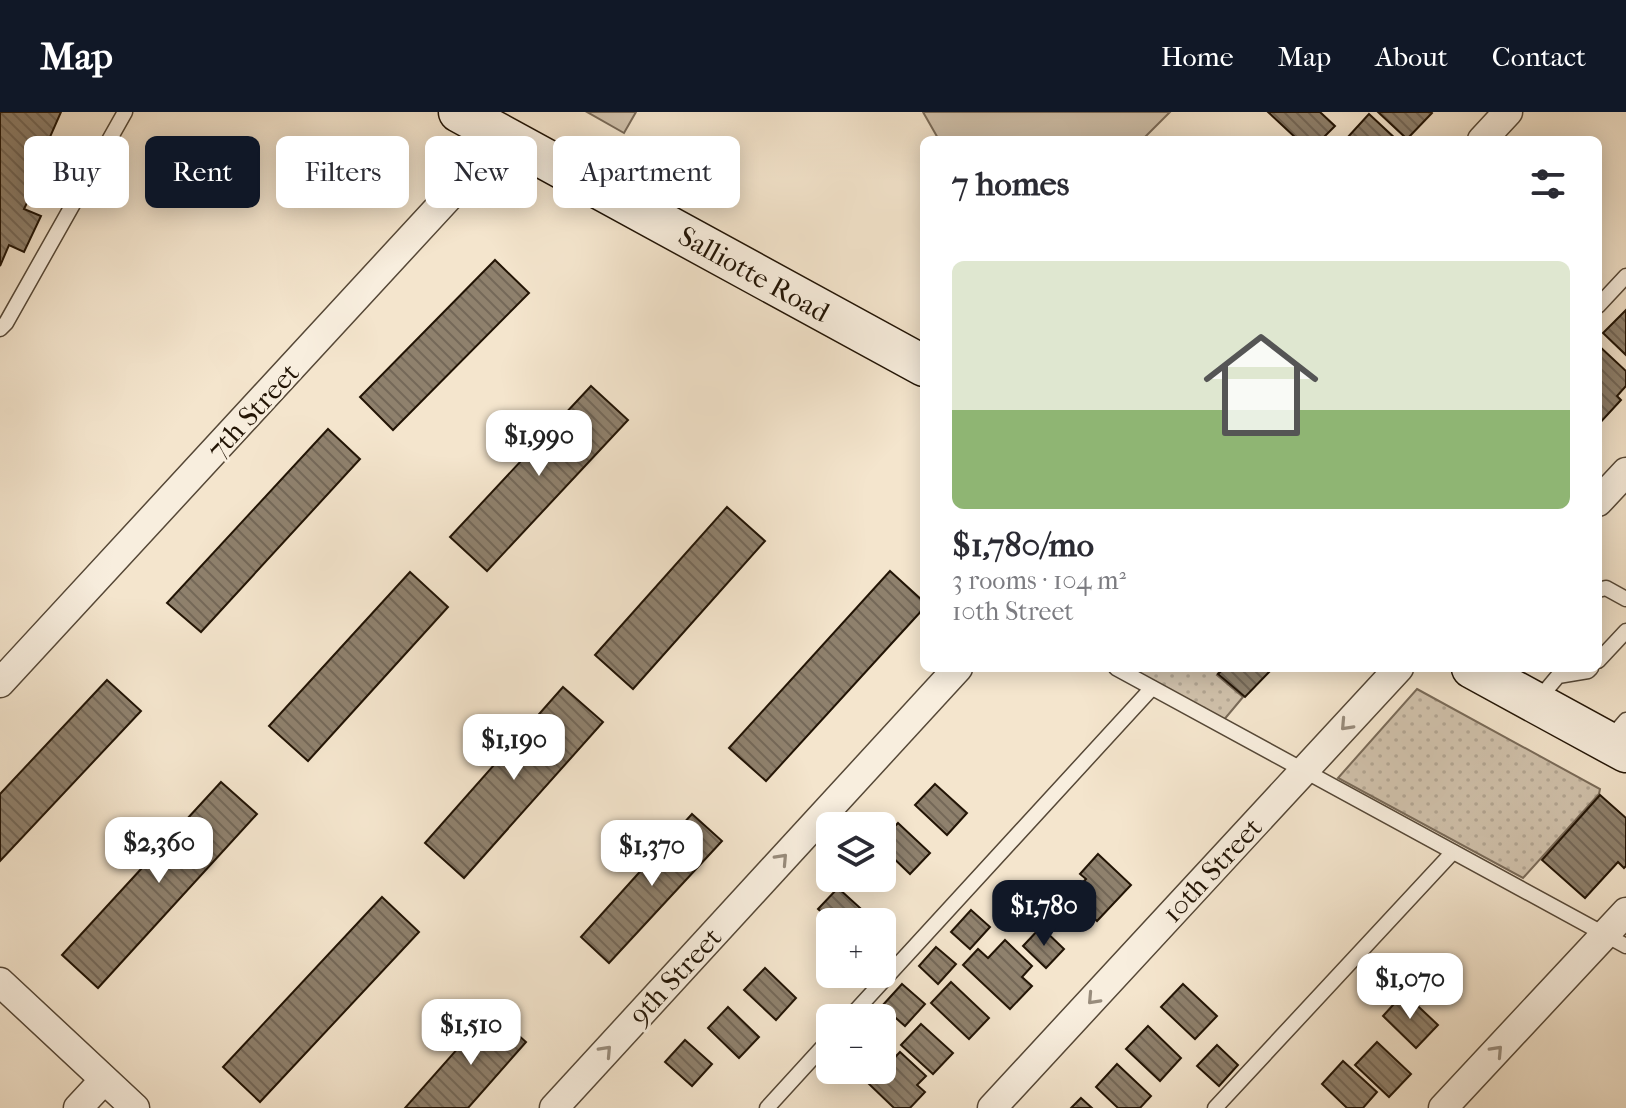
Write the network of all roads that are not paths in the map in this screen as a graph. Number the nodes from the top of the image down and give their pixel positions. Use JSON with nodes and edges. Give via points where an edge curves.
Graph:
{"nodes":[{"id":1,"x":125,"y":112,"type":"edge"},
{"id":2,"x":459,"y":112,"type":"edge"},
{"id":3,"x":1508,"y":112,"type":"edge"},
{"id":4,"x":502,"y":136,"type":"edge"},
{"id":5,"x":1486,"y":136,"type":"edge"},
{"id":6,"x":537,"y":155,"type":"edge"},
{"id":7,"x":438,"y":208,"type":"edge"},
{"id":8,"x":1626,"y":276,"type":"edge"},
{"id":9,"x":1602,"y":302,"type":"edge"},
{"id":10,"x":0,"y":329,"type":"edge"},
{"id":11,"x":920,"y":364,"type":"edge"},
{"id":12,"x":1626,"y":472,"type":"edge"},
{"id":13,"x":1602,"y":498,"type":"edge"},
{"id":14,"x":1602,"y":589,"type":"edge"},
{"id":15,"x":1626,"y":599,"type":"edge"},
{"id":16,"x":1626,"y":631,"type":"edge"},
{"id":17,"x":1602,"y":657,"type":"edge"},
{"id":18,"x":954,"y":672,"type":"edge"},
{"id":19,"x":1123,"y":672,"type":"edge"},
{"id":20,"x":1395,"y":672,"type":"edge"},
{"id":21,"x":1495,"y":672,"type":"edge"},
{"id":22,"x":1585,"y":672,"type":"edge"},
{"id":23,"x":1551,"y":682,"type":"edge"},
{"id":24,"x":0,"y":683,"type":"edge"},
{"id":25,"x":1152,"y":688,"type":"junction"},
{"id":26,"x":1620,"y":738,"type":"edge"},
{"id":27,"x":1304,"y":770,"type":"junction"},
{"id":28,"x":1453,"y":852,"type":"junction"},
{"id":29,"x":1626,"y":912,"type":"edge"},
{"id":30,"x":1616,"y":940,"type":"edge"},
{"id":31,"x":0,"y":982,"type":"edge"},
{"id":32,"x":862,"y":1004,"type":"edge"},
{"id":33,"x":816,"y":1054,"type":"edge"},
{"id":34,"x":104,"y":1080,"type":"junction"},
{"id":35,"x":78,"y":1108,"type":"edge"},
{"id":36,"x":135,"y":1108,"type":"edge"},
{"id":37,"x":554,"y":1108,"type":"edge"},
{"id":38,"x":767,"y":1108,"type":"edge"},
{"id":39,"x":992,"y":1108,"type":"edge"},
{"id":40,"x":1215,"y":1108,"type":"edge"},
{"id":41,"x":1443,"y":1108,"type":"edge"}],
"edges":[{"from":1,"to":10,"type":"lane"},
{"from":2,"to":4,"type":"street","name":"Salliotte Road"},
{"from":3,"to":5,"type":"street"},
{"from":6,"to":11,"type":"street","name":"Salliotte Road"},
{"from":7,"to":24,"type":"street","name":"7th Street"},
{"from":8,"to":9,"type":"lane"},
{"from":12,"to":13,"type":"street"},
{"from":14,"to":15,"type":"lane"},
{"from":16,"to":17,"type":"lane"},
{"from":37,"to":18,"type":"street","name":"9th Street","one_way":true},
{"from":19,"to":25,"type":"lane"},
{"from":20,"to":27,"type":"street","name":"10th Street","one_way":true},
{"from":21,"to":23,"type":"street"},
{"from":22,"to":23,"type":"lane"},
{"from":23,"to":26,"type":"street"},
{"from":25,"to":27,"type":"lane"},
{"from":25,"to":32,"type":"lane"},
{"from":27,"to":28,"type":"lane"},
{"from":27,"to":39,"type":"street","name":"10th Street","one_way":true},
{"from":28,"to":30,"type":"lane"},
{"from":28,"to":40,"type":"lane"},
{"from":29,"to":30,"type":"street"},
{"from":41,"to":30,"type":"street","one_way":true},
{"from":31,"to":34,"type":"street"},
{"from":33,"to":38,"type":"lane"},
{"from":34,"to":35,"type":"street"},
{"from":34,"to":36,"type":"street"}]}
